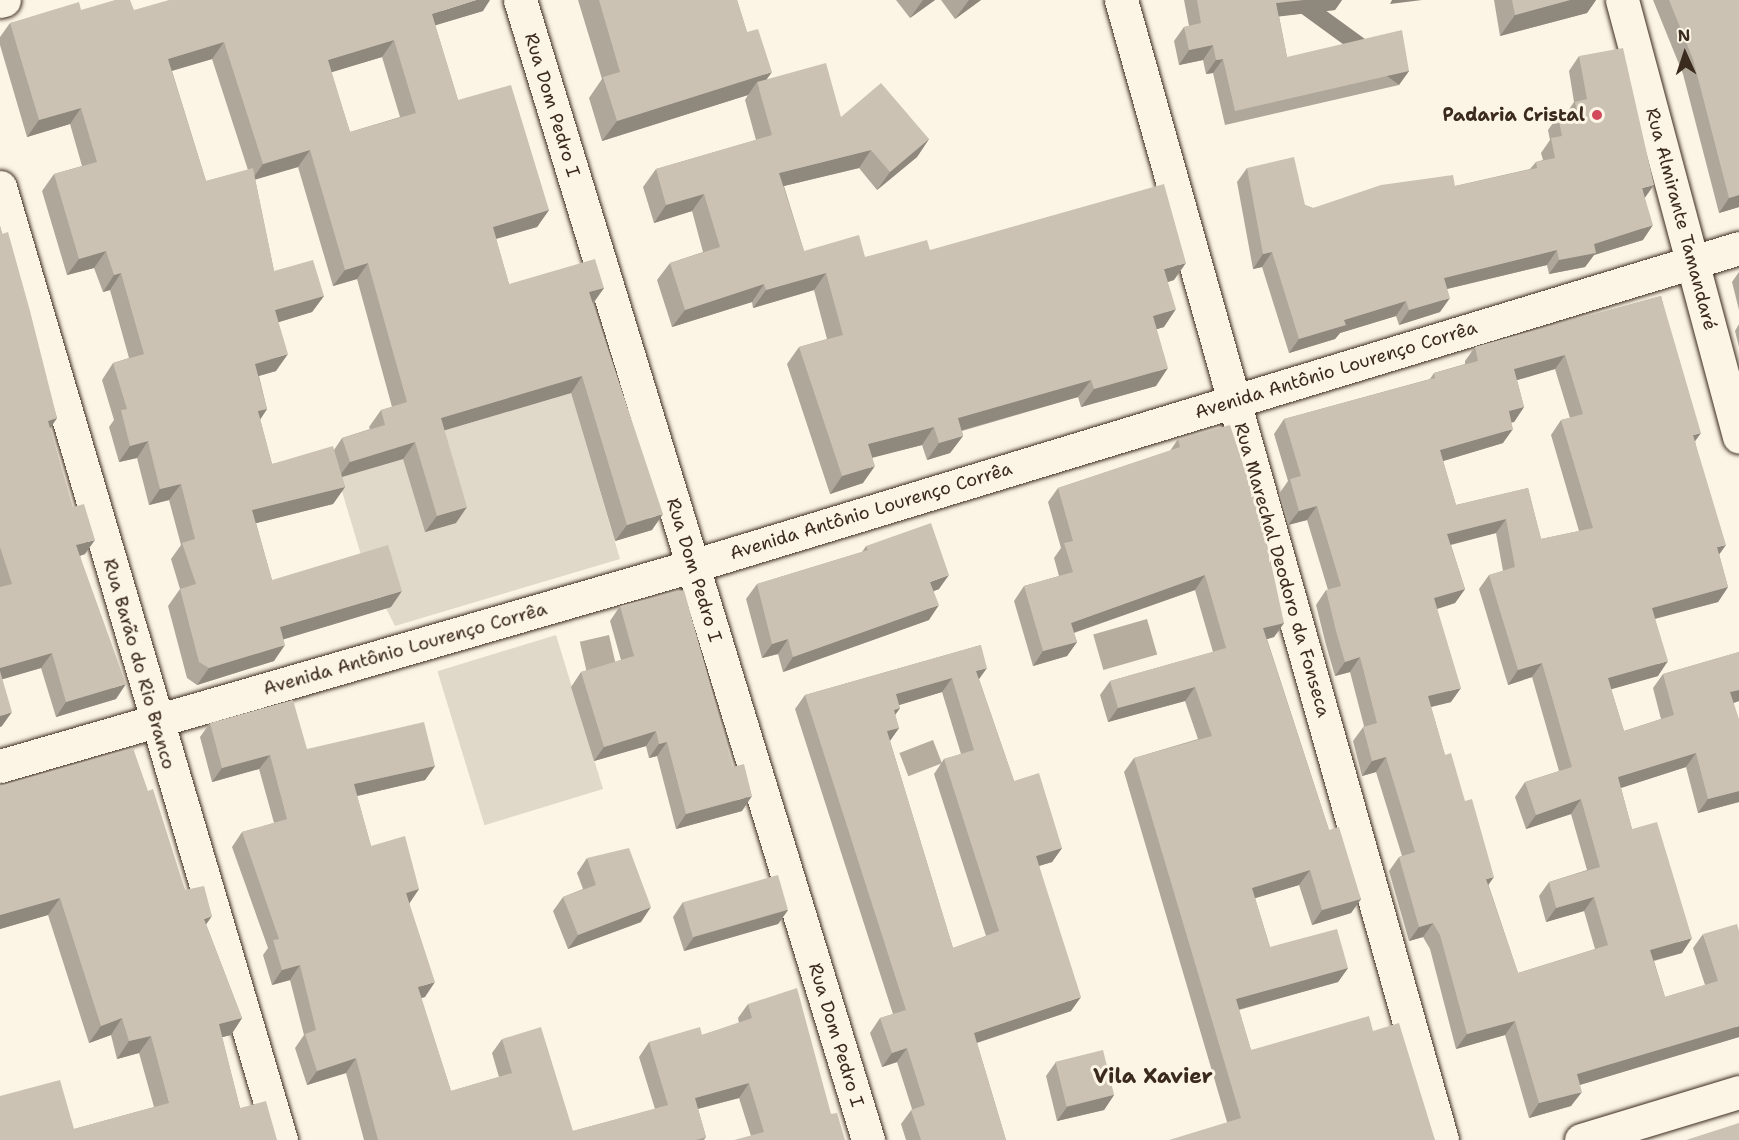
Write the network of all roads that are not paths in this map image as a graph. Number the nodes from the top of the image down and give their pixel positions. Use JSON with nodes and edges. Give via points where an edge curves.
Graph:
{"nodes":[{"id":1,"x":4,"y":0,"type":"edge"},
{"id":2,"x":520,"y":0,"type":"edge"},
{"id":3,"x":1121,"y":0,"type":"edge"},
{"id":4,"x":1622,"y":0,"type":"edge"},
{"id":5,"x":0,"y":1,"type":"edge"},
{"id":6,"x":0,"y":187,"type":"edge"},
{"id":7,"x":1739,"y":248,"type":"edge"},
{"id":8,"x":1692,"y":262,"type":"junction"},
{"id":9,"x":1235,"y":400,"type":"junction"},
{"id":10,"x":1739,"y":437,"type":"edge"},
{"id":11,"x":692,"y":566,"type":"junction"},
{"id":12,"x":156,"y":721,"type":"junction"},
{"id":13,"x":0,"y":766,"type":"edge"},
{"id":14,"x":1739,"y":1092,"type":"edge"},
{"id":15,"x":281,"y":1140,"type":"edge"},
{"id":16,"x":868,"y":1140,"type":"edge"},
{"id":17,"x":1442,"y":1140,"type":"edge"},
{"id":18,"x":1581,"y":1140,"type":"edge"}],
"edges":[{"from":1,"to":5,"type":"street"},
{"from":2,"to":11,"type":"street","name":"Rua Dom Pedro I"},
{"from":3,"to":9,"type":"street","name":"Rua Marechal Deodoro da Fonseca"},
{"from":4,"to":8,"type":"street","name":"Rua Almirante Tamandaré"},
{"from":6,"to":12,"type":"street","name":"Rua Barão do Rio Branco"},
{"from":7,"to":8,"type":"street","name":"Avenida Antônio Lourenço Corrêa"},
{"from":8,"to":9,"type":"street","name":"Avenida Antônio Lourenço Corrêa"},
{"from":8,"to":10,"type":"street","name":"Rua Almirante Tamandaré"},
{"from":9,"to":11,"type":"street","name":"Avenida Antônio Lourenço Corrêa"},
{"from":9,"to":17,"type":"street","name":"Rua Marechal Deodoro da Fonseca"},
{"from":11,"to":12,"type":"street","name":"Avenida Antônio Lourenço Corrêa"},
{"from":11,"to":16,"type":"street","name":"Rua Dom Pedro I"},
{"from":12,"to":13,"type":"street","name":"Avenida Antônio Lourenço Corrêa"},
{"from":12,"to":15,"type":"street","name":"Rua Barão do Rio Branco"},
{"from":14,"to":18,"type":"street"}]}
